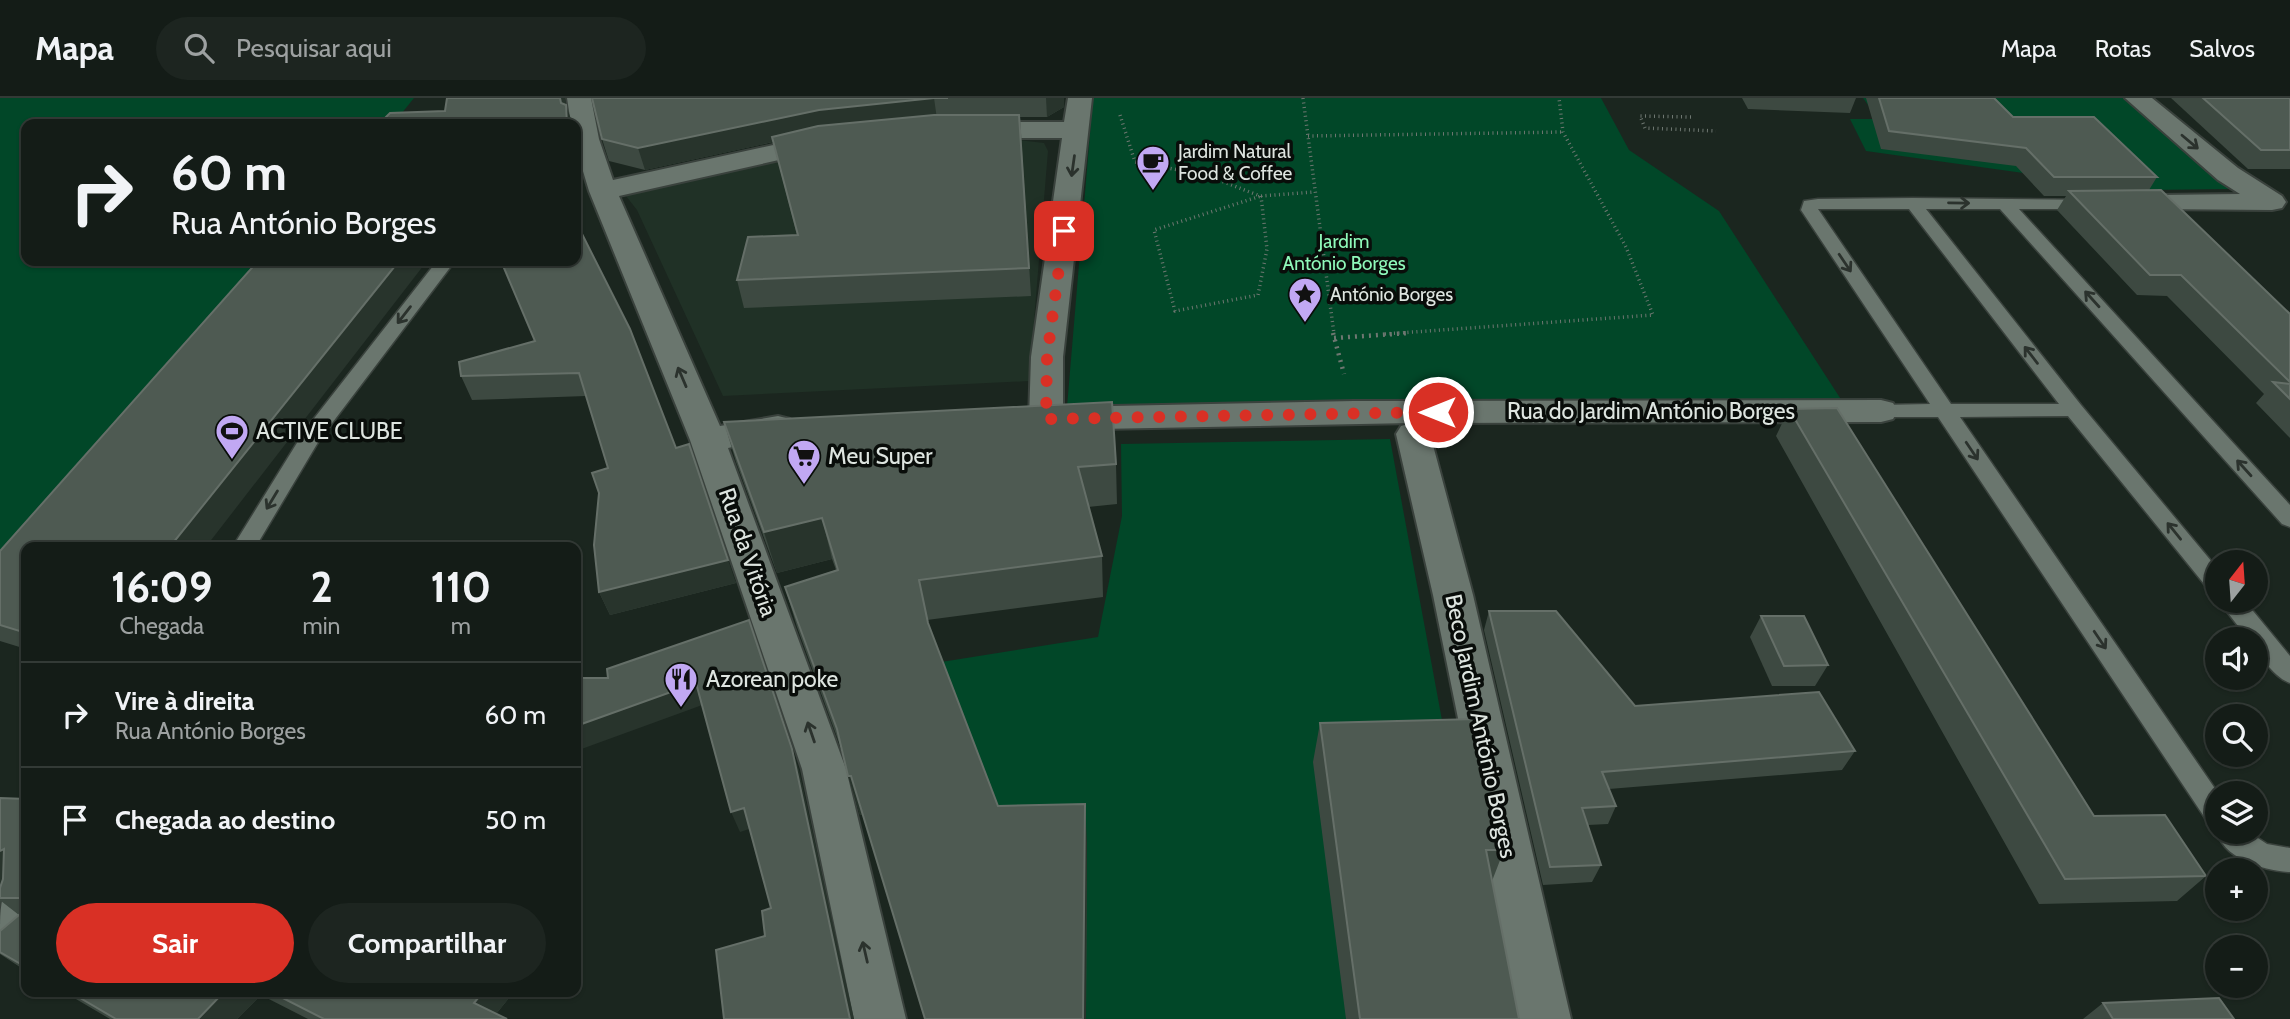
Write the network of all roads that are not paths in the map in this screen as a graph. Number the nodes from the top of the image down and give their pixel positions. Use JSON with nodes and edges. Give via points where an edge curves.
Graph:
{"nodes":[{"id":1,"x":579,"y":98,"type":"edge"},
{"id":2,"x":1080,"y":98,"type":"edge"},
{"id":3,"x":2137,"y":98,"type":"edge"},
{"id":4,"x":580,"y":119,"type":"edge"},
{"id":5,"x":937,"y":130,"type":"edge"},
{"id":6,"x":1078,"y":130,"type":"junction"},
{"id":7,"x":848,"y":139,"type":"edge"},
{"id":8,"x":581,"y":140,"type":"edge"},
{"id":9,"x":603,"y":191,"type":"junction"},
{"id":10,"x":1913,"y":203,"type":"junction"},
{"id":11,"x":2006,"y":204,"type":"junction"},
{"id":12,"x":2105,"y":204,"type":"edge"},
{"id":13,"x":2280,"y":204,"type":"edge"},
{"id":14,"x":2189,"y":232,"type":"edge"},
{"id":15,"x":442,"y":266,"type":"edge"},
{"id":16,"x":1944,"y":410,"type":"junction"},
{"id":17,"x":2074,"y":410,"type":"junction"},
{"id":18,"x":1881,"y":411,"type":"joint"},
{"id":19,"x":812,"y":425,"type":"edge"},
{"id":20,"x":1413,"y":434,"type":"dead end"},
{"id":21,"x":708,"y":440,"type":"junction"},
{"id":22,"x":2290,"y":519,"type":"edge"},
{"id":23,"x":247,"y":542,"type":"edge"},
{"id":24,"x":2205,"y":569,"type":"edge"},
{"id":25,"x":2241,"y":613,"type":"edge"},
{"id":26,"x":2290,"y":673,"type":"edge"},
{"id":27,"x":2205,"y":795,"type":"edge"},
{"id":28,"x":2245,"y":844,"type":"edge"},
{"id":29,"x":2290,"y":860,"type":"edge"},
{"id":30,"x":21,"y":891,"type":"edge"},
{"id":31,"x":0,"y":919,"type":"edge"},
{"id":32,"x":880,"y":1019,"type":"edge"},
{"id":33,"x":1545,"y":1019,"type":"edge"}],
"edges":[{"from":1,"to":4,"type":"street","name":"Rua da Vitória"},
{"from":2,"to":6,"type":"street"},
{"from":3,"to":13,"type":"street","one_way":true,"via":[[2228,174]]},
{"from":5,"to":6,"type":"street"},
{"from":6,"to":18,"type":"street","name":"Rua do Jardim António Borges","one_way":true,"via":[[1047,357],[1032,419],[1354,412]]},
{"from":7,"to":9,"type":"street"},
{"from":8,"to":9,"type":"street","name":"Rua da Vitória"},
{"from":21,"to":9,"type":"street","name":"Rua da Vitória","one_way":true},
{"from":10,"to":11,"type":"lane","one_way":true},
{"from":10,"to":16,"type":"lane","one_way":true,"via":[[1818,204],[1810,210]]},
{"from":17,"to":10,"type":"lane","one_way":true},
{"from":11,"to":12,"type":"lane"},
{"from":22,"to":11,"type":"lane","one_way":true},
{"from":13,"to":14,"type":"street","via":[[2152,203]]},
{"from":15,"to":23,"type":"lane","one_way":true,"via":[[312,435]]},
{"from":16,"to":17,"type":"lane"},
{"from":16,"to":18,"type":"lane"},
{"from":16,"to":27,"type":"lane","one_way":true},
{"from":24,"to":17,"type":"lane","one_way":true},
{"from":19,"to":21,"type":"street"},
{"from":20,"to":33,"type":"street","name":"Beco Jardim António Borges"},
{"from":32,"to":21,"type":"street","name":"Rua da Vitória","one_way":true,"via":[[824,769]]},
{"from":25,"to":26,"type":"lane"},
{"from":28,"to":29,"type":"lane","via":[[2256,853]]},
{"from":30,"to":31,"type":"lane"}]}
